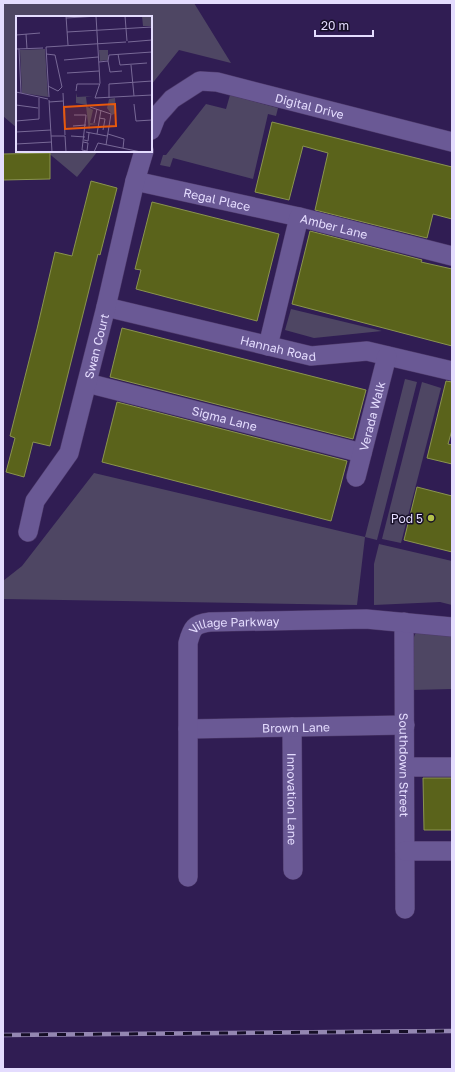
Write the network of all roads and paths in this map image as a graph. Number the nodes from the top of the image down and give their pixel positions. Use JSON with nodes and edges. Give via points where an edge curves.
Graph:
{"nodes":[{"id":1,"x":152,"y":127,"type":"edge"},
{"id":2,"x":452,"y":142,"type":"edge"},
{"id":3,"x":144,"y":152,"type":"edge"},
{"id":4,"x":135,"y":182,"type":"junction"},
{"id":5,"x":299,"y":217,"type":"junction"},
{"id":6,"x":452,"y":256,"type":"edge"},
{"id":7,"x":106,"y":307,"type":"junction"},
{"id":8,"x":268,"y":346,"type":"junction"},
{"id":9,"x":387,"y":356,"type":"junction"},
{"id":10,"x":452,"y":371,"type":"edge"},
{"id":11,"x":87,"y":383,"type":"junction"},
{"id":12,"x":362,"y":453,"type":"junction"},
{"id":13,"x":356,"y":477,"type":"dead end"},
{"id":14,"x":28,"y":532,"type":"dead end"},
{"id":15,"x":404,"y":622,"type":"junction"},
{"id":16,"x":452,"y":626,"type":"edge"},
{"id":17,"x":405,"y":725,"type":"junction"},
{"id":18,"x":292,"y":728,"type":"junction"},
{"id":19,"x":188,"y":729,"type":"junction"},
{"id":20,"x":405,"y":767,"type":"junction"},
{"id":21,"x":452,"y":767,"type":"edge"},
{"id":22,"x":405,"y":851,"type":"junction"},
{"id":23,"x":452,"y":851,"type":"edge"},
{"id":24,"x":293,"y":870,"type":"dead end"},
{"id":25,"x":188,"y":877,"type":"dead end"},
{"id":26,"x":405,"y":909,"type":"dead end"}],
"edges":[{"from":1,"to":2,"type":"street","name":"Digital Drive","via":[[156,117],[172,99],[200,80]]},
{"from":3,"to":4,"type":"street","name":"Swan Court"},
{"from":4,"to":5,"type":"street","name":"Regal Place"},
{"from":4,"to":7,"type":"street","name":"Swan Court"},
{"from":5,"to":6,"type":"street","name":"Amber Lane"},
{"from":5,"to":8,"type":"street","name":"Amber Lane"},
{"from":7,"to":8,"type":"street","name":"Hannah Road"},
{"from":7,"to":11,"type":"street","name":"Swan Court"},
{"from":8,"to":9,"type":"street","name":"Hannah Road","via":[[311,356],[367,351]]},
{"from":9,"to":10,"type":"street","name":"Hannah Road"},
{"from":9,"to":12,"type":"street","name":"Verada Walk"},
{"from":11,"to":12,"type":"street","name":"Sigma Lane"},
{"from":11,"to":14,"type":"street","name":"Swan Court","via":[[69,453],[36,501]]},
{"from":12,"to":13,"type":"street","name":"Verada Walk"},
{"from":15,"to":16,"type":"street","name":"Village Parkway"},
{"from":15,"to":17,"type":"street","name":"Southdown Street"},
{"from":15,"to":19,"type":"street","name":"Village Parkway","via":[[366,619],[199,624],[191,630],[188,643]]},
{"from":17,"to":18,"type":"street","name":"Brown Lane"},
{"from":17,"to":20,"type":"street","name":"Southdown Street"},
{"from":18,"to":19,"type":"street","name":"Brown Lane"},
{"from":18,"to":24,"type":"street","name":"Innovation Lane"},
{"from":19,"to":25,"type":"street","name":"Village Parkway"},
{"from":20,"to":21,"type":"street"},
{"from":20,"to":22,"type":"street","name":"Southdown Street"},
{"from":22,"to":23,"type":"street"},
{"from":22,"to":26,"type":"street","name":"Southdown Street"}]}
